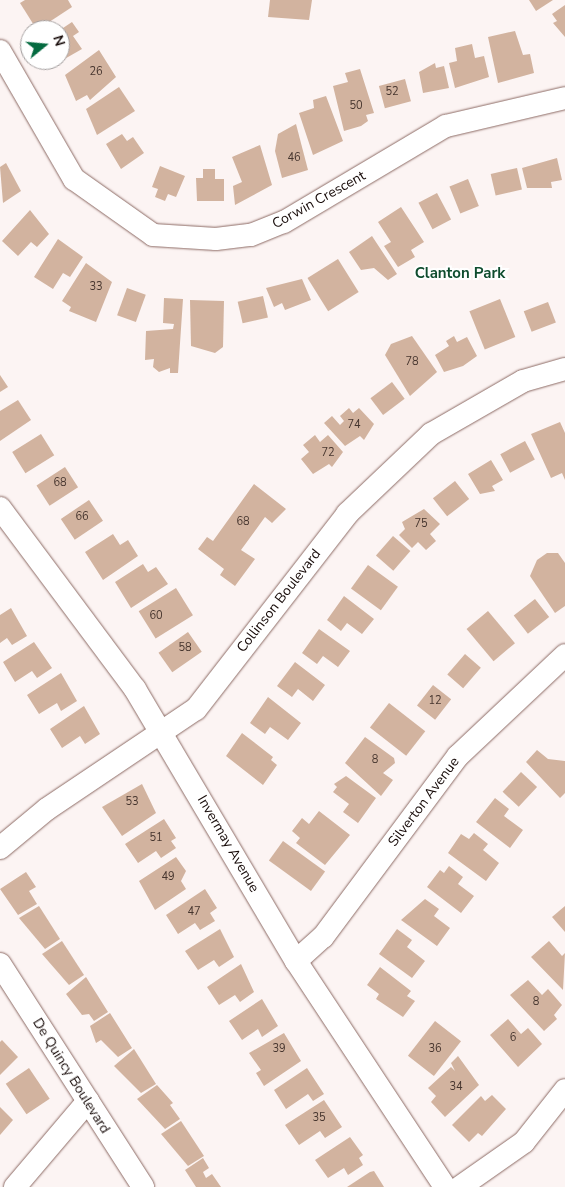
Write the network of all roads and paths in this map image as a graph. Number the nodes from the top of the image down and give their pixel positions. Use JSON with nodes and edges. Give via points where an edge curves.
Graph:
{"nodes":[{"id":1,"x":0,"y":51,"type":"edge"},
{"id":2,"x":565,"y":98,"type":"edge"},
{"id":3,"x":565,"y":370,"type":"edge"},
{"id":4,"x":0,"y":508,"type":"edge"},
{"id":5,"x":565,"y":655,"type":"edge"},
{"id":6,"x":163,"y":733,"type":"junction"},
{"id":7,"x":0,"y":848,"type":"edge"},
{"id":8,"x":296,"y":961,"type":"junction"},
{"id":9,"x":0,"y":964,"type":"edge"},
{"id":10,"x":565,"y":1090,"type":"edge"},
{"id":11,"x":88,"y":1102,"type":"junction"},
{"id":12,"x":15,"y":1187,"type":"edge"},
{"id":13,"x":143,"y":1187,"type":"edge"},
{"id":14,"x":445,"y":1187,"type":"edge"},
{"id":15,"x":460,"y":1187,"type":"edge"}],
"edges":[{"from":1,"to":2,"type":"street","name":"Corwin Crescent","via":[[74,179],[154,235],[216,239],[251,235],[284,222],[388,156],[446,126]]},
{"from":3,"to":6,"type":"street","name":"Collinson Boulevard","via":[[523,380],[431,434],[347,514],[196,709]]},
{"from":4,"to":6,"type":"street","name":"Invermay Avenue","via":[[70,599]]},
{"from":5,"to":8,"type":"street","name":"Silverton Avenue","via":[[458,756],[323,937]]},
{"from":6,"to":7,"type":"street","name":"Collinson Boulevard","via":[[47,809]]},
{"from":6,"to":8,"type":"street","name":"Invermay Avenue"},
{"from":8,"to":14,"type":"street","name":"Invermay Avenue"},
{"from":9,"to":11,"type":"street","name":"De Quincy Boulevard"},
{"from":10,"to":15,"type":"street","via":[[524,1142]]},
{"from":11,"to":12,"type":"street"},
{"from":11,"to":13,"type":"street","name":"De Quincy Boulevard"}]}
